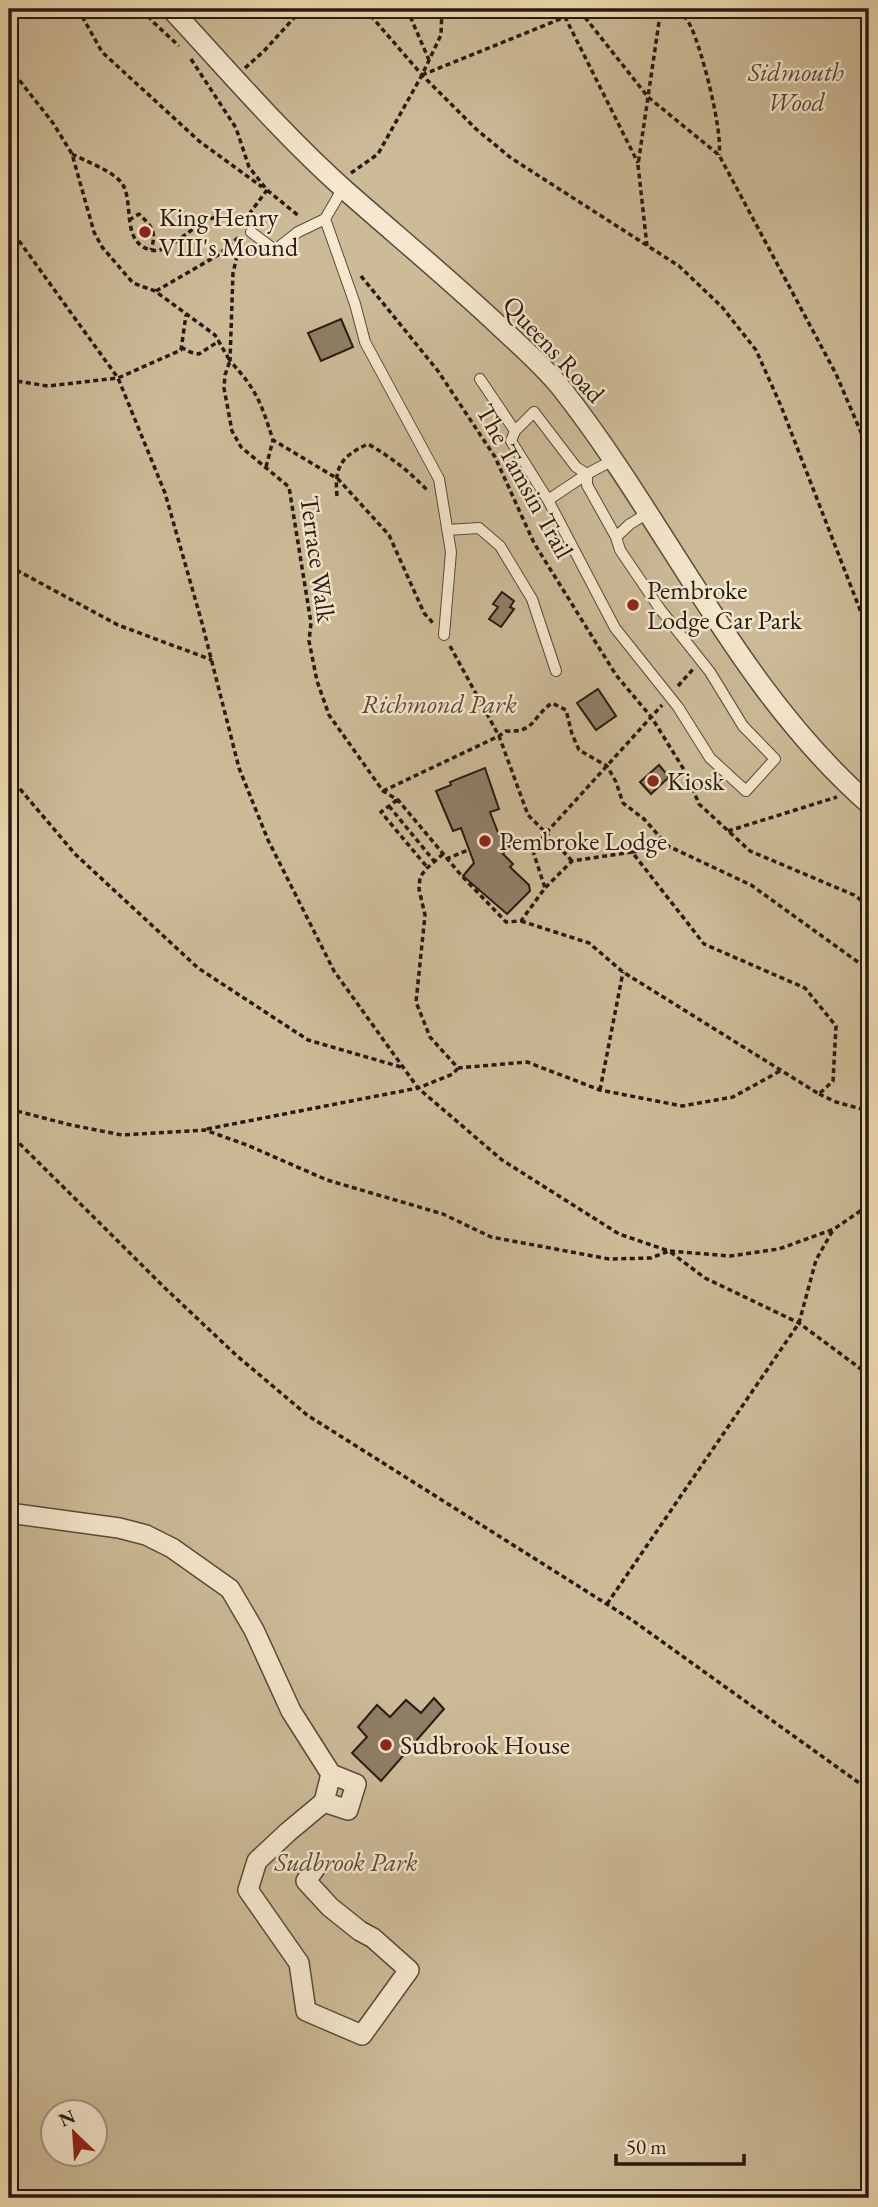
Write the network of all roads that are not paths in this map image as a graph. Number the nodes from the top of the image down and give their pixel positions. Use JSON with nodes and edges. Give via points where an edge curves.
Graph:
{"nodes":[{"id":1,"x":171,"y":9,"type":"edge"},
{"id":2,"x":343,"y":188,"type":"junction"},
{"id":3,"x":325,"y":219,"type":"junction"},
{"id":4,"x":247,"y":233,"type":"road end"},
{"id":5,"x":480,"y":379,"type":"dead end"},
{"id":6,"x":515,"y":431,"type":"junction"},
{"id":7,"x":614,"y":459,"type":"junction"},
{"id":8,"x":586,"y":474,"type":"junction"},
{"id":9,"x":548,"y":500,"type":"junction"},
{"id":10,"x":648,"y":513,"type":"junction"},
{"id":11,"x":447,"y":530,"type":"junction"},
{"id":12,"x":616,"y":537,"type":"junction"},
{"id":13,"x":444,"y":635,"type":"dead end"},
{"id":14,"x":556,"y":671,"type":"dead end"},
{"id":15,"x":869,"y":804,"type":"edge"},
{"id":16,"x":9,"y":1513,"type":"edge"},
{"id":17,"x":331,"y":1774,"type":"junction"},
{"id":18,"x":324,"y":1802,"type":"junction"},
{"id":19,"x":317,"y":1867,"type":"dead end"}],
"edges":[{"from":1,"to":2,"type":"street","name":"Queens Road","via":[[278,126]]},
{"from":2,"to":3,"type":"lane"},
{"from":2,"to":7,"type":"street","name":"Queens Road","via":[[528,354],[560,386]]},
{"from":3,"to":4,"type":"lane","via":[[275,250]]},
{"from":3,"to":11,"type":"lane","via":[[365,342],[439,479]]},
{"from":5,"to":6,"type":"lane"},
{"from":6,"to":8,"type":"lane","via":[[534,412]]},
{"from":6,"to":9,"type":"lane","via":[[511,441]]},
{"from":7,"to":8,"type":"lane"},
{"from":7,"to":10,"type":"street","name":"Queens Road"},
{"from":8,"to":9,"type":"lane"},
{"from":8,"to":12,"type":"lane","via":[[587,485]]},
{"from":9,"to":12,"type":"lane","via":[[615,628],[678,707],[710,758],[747,791],[775,759],[743,726],[710,672],[633,570]]},
{"from":10,"to":12,"type":"lane"},
{"from":10,"to":15,"type":"street","name":"Queens Road","via":[[780,711]]},
{"from":11,"to":13,"type":"lane","via":[[451,552]]},
{"from":11,"to":14,"type":"lane","via":[[479,528],[500,546],[532,599]]},
{"from":16,"to":17,"type":"street","via":[[146,1535],[230,1589],[291,1711]]},
{"from":17,"to":18,"type":"street"},
{"from":17,"to":18,"type":"street","via":[[356,1784],[348,1810]]},
{"from":18,"to":19,"type":"street","via":[[257,1861],[248,1889],[299,1963],[306,2011],[362,2035],[409,1970],[306,1881]]}]}
